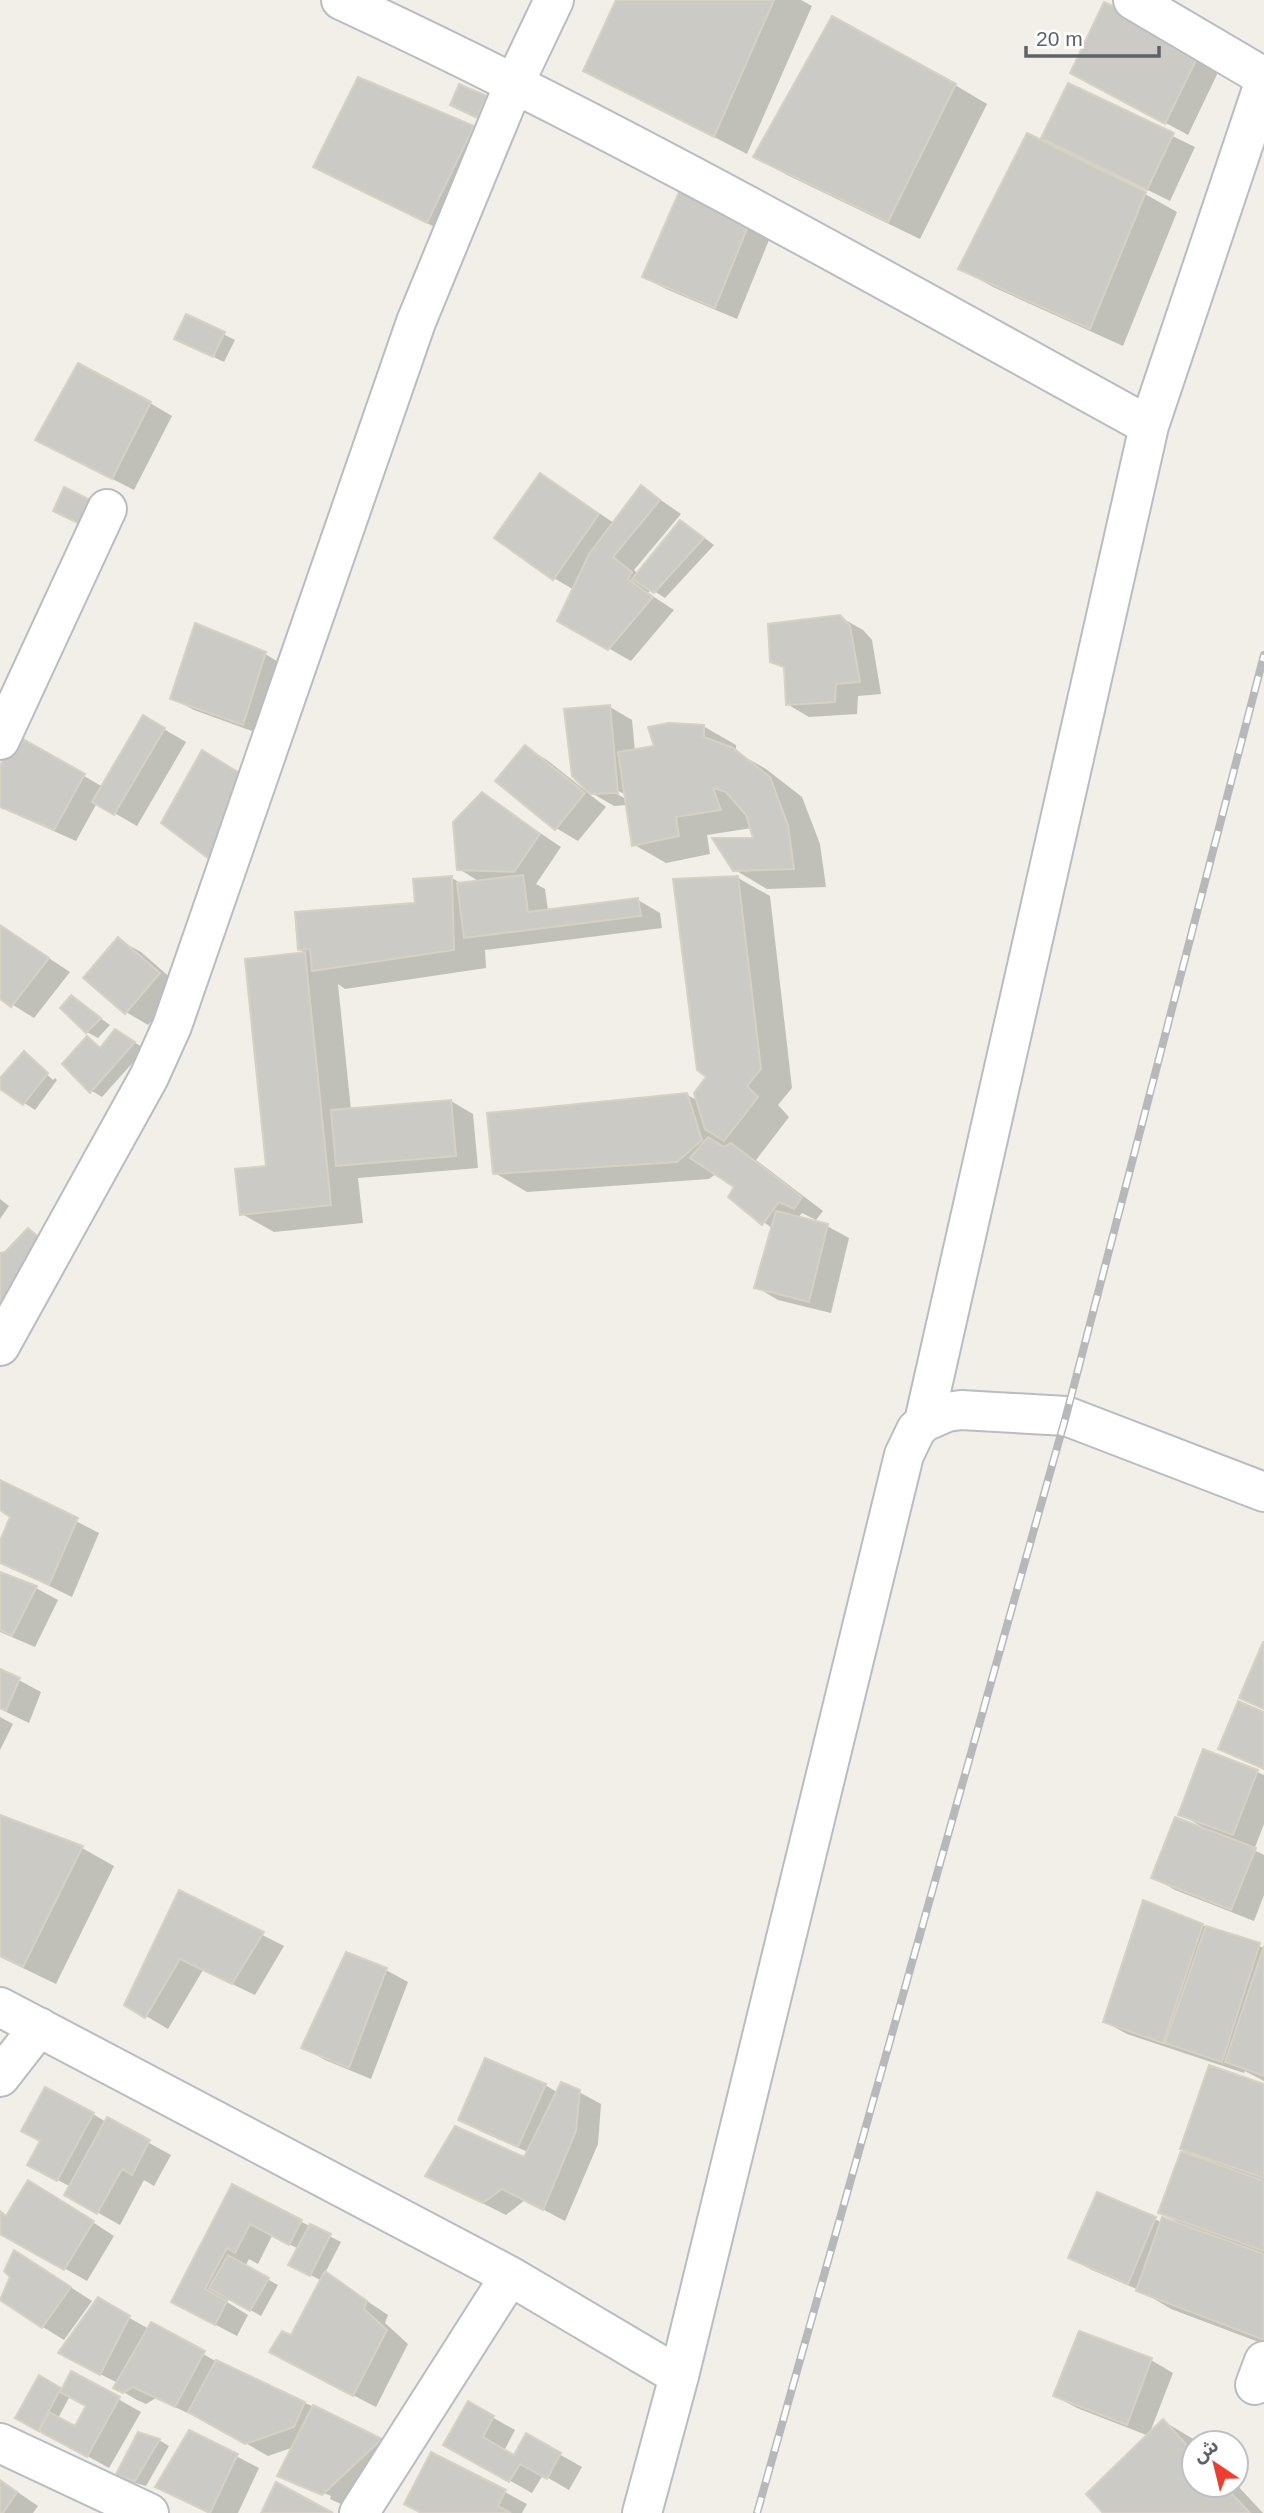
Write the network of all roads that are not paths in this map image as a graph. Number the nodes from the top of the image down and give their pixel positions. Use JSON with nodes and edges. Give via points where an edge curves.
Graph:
{"nodes":[{"id":1,"x":341,"y":0,"type":"edge"},
{"id":2,"x":554,"y":0,"type":"edge"},
{"id":3,"x":1133,"y":0,"type":"edge"},
{"id":4,"x":1264,"y":77,"type":"edge"},
{"id":5,"x":1264,"y":83,"type":"edge"},
{"id":6,"x":514,"y":84,"type":"junction"},
{"id":7,"x":1149,"y":426,"type":"junction"},
{"id":8,"x":107,"y":509,"type":"dead end"},
{"id":9,"x":0,"y":740,"type":"edge"},
{"id":10,"x":0,"y":1346,"type":"edge"},
{"id":11,"x":924,"y":1422,"type":"junction"},
{"id":12,"x":1264,"y":1492,"type":"edge"},
{"id":13,"x":0,"y":2007,"type":"edge"},
{"id":14,"x":38,"y":2026,"type":"junction"},
{"id":15,"x":0,"y":2077,"type":"edge"},
{"id":16,"x":510,"y":2276,"type":"junction"},
{"id":17,"x":679,"y":2376,"type":"junction"},
{"id":18,"x":0,"y":2443,"type":"edge"},
{"id":19,"x":149,"y":2513,"type":"edge"},
{"id":20,"x":359,"y":2513,"type":"edge"},
{"id":21,"x":642,"y":2513,"type":"edge"}],
"edges":[{"from":1,"to":6,"type":"street"},
{"from":2,"to":6,"type":"street"},
{"from":3,"to":4,"type":"street"},
{"from":5,"to":7,"type":"street"},
{"from":6,"to":7,"type":"street","via":[[735,198]]},
{"from":6,"to":10,"type":"street","via":[[416,322],[172,1026],[149,1077]]},
{"from":7,"to":11,"type":"street"},
{"from":8,"to":9,"type":"street"},
{"from":11,"to":12,"type":"street","via":[[961,1410],[1066,1416]]},
{"from":11,"to":17,"type":"street","via":[[904,1455]]},
{"from":13,"to":14,"type":"street"},
{"from":14,"to":15,"type":"street"},
{"from":14,"to":16,"type":"street"},
{"from":16,"to":17,"type":"street"},
{"from":16,"to":20,"type":"street"},
{"from":17,"to":21,"type":"street"},
{"from":18,"to":19,"type":"street"}]}
